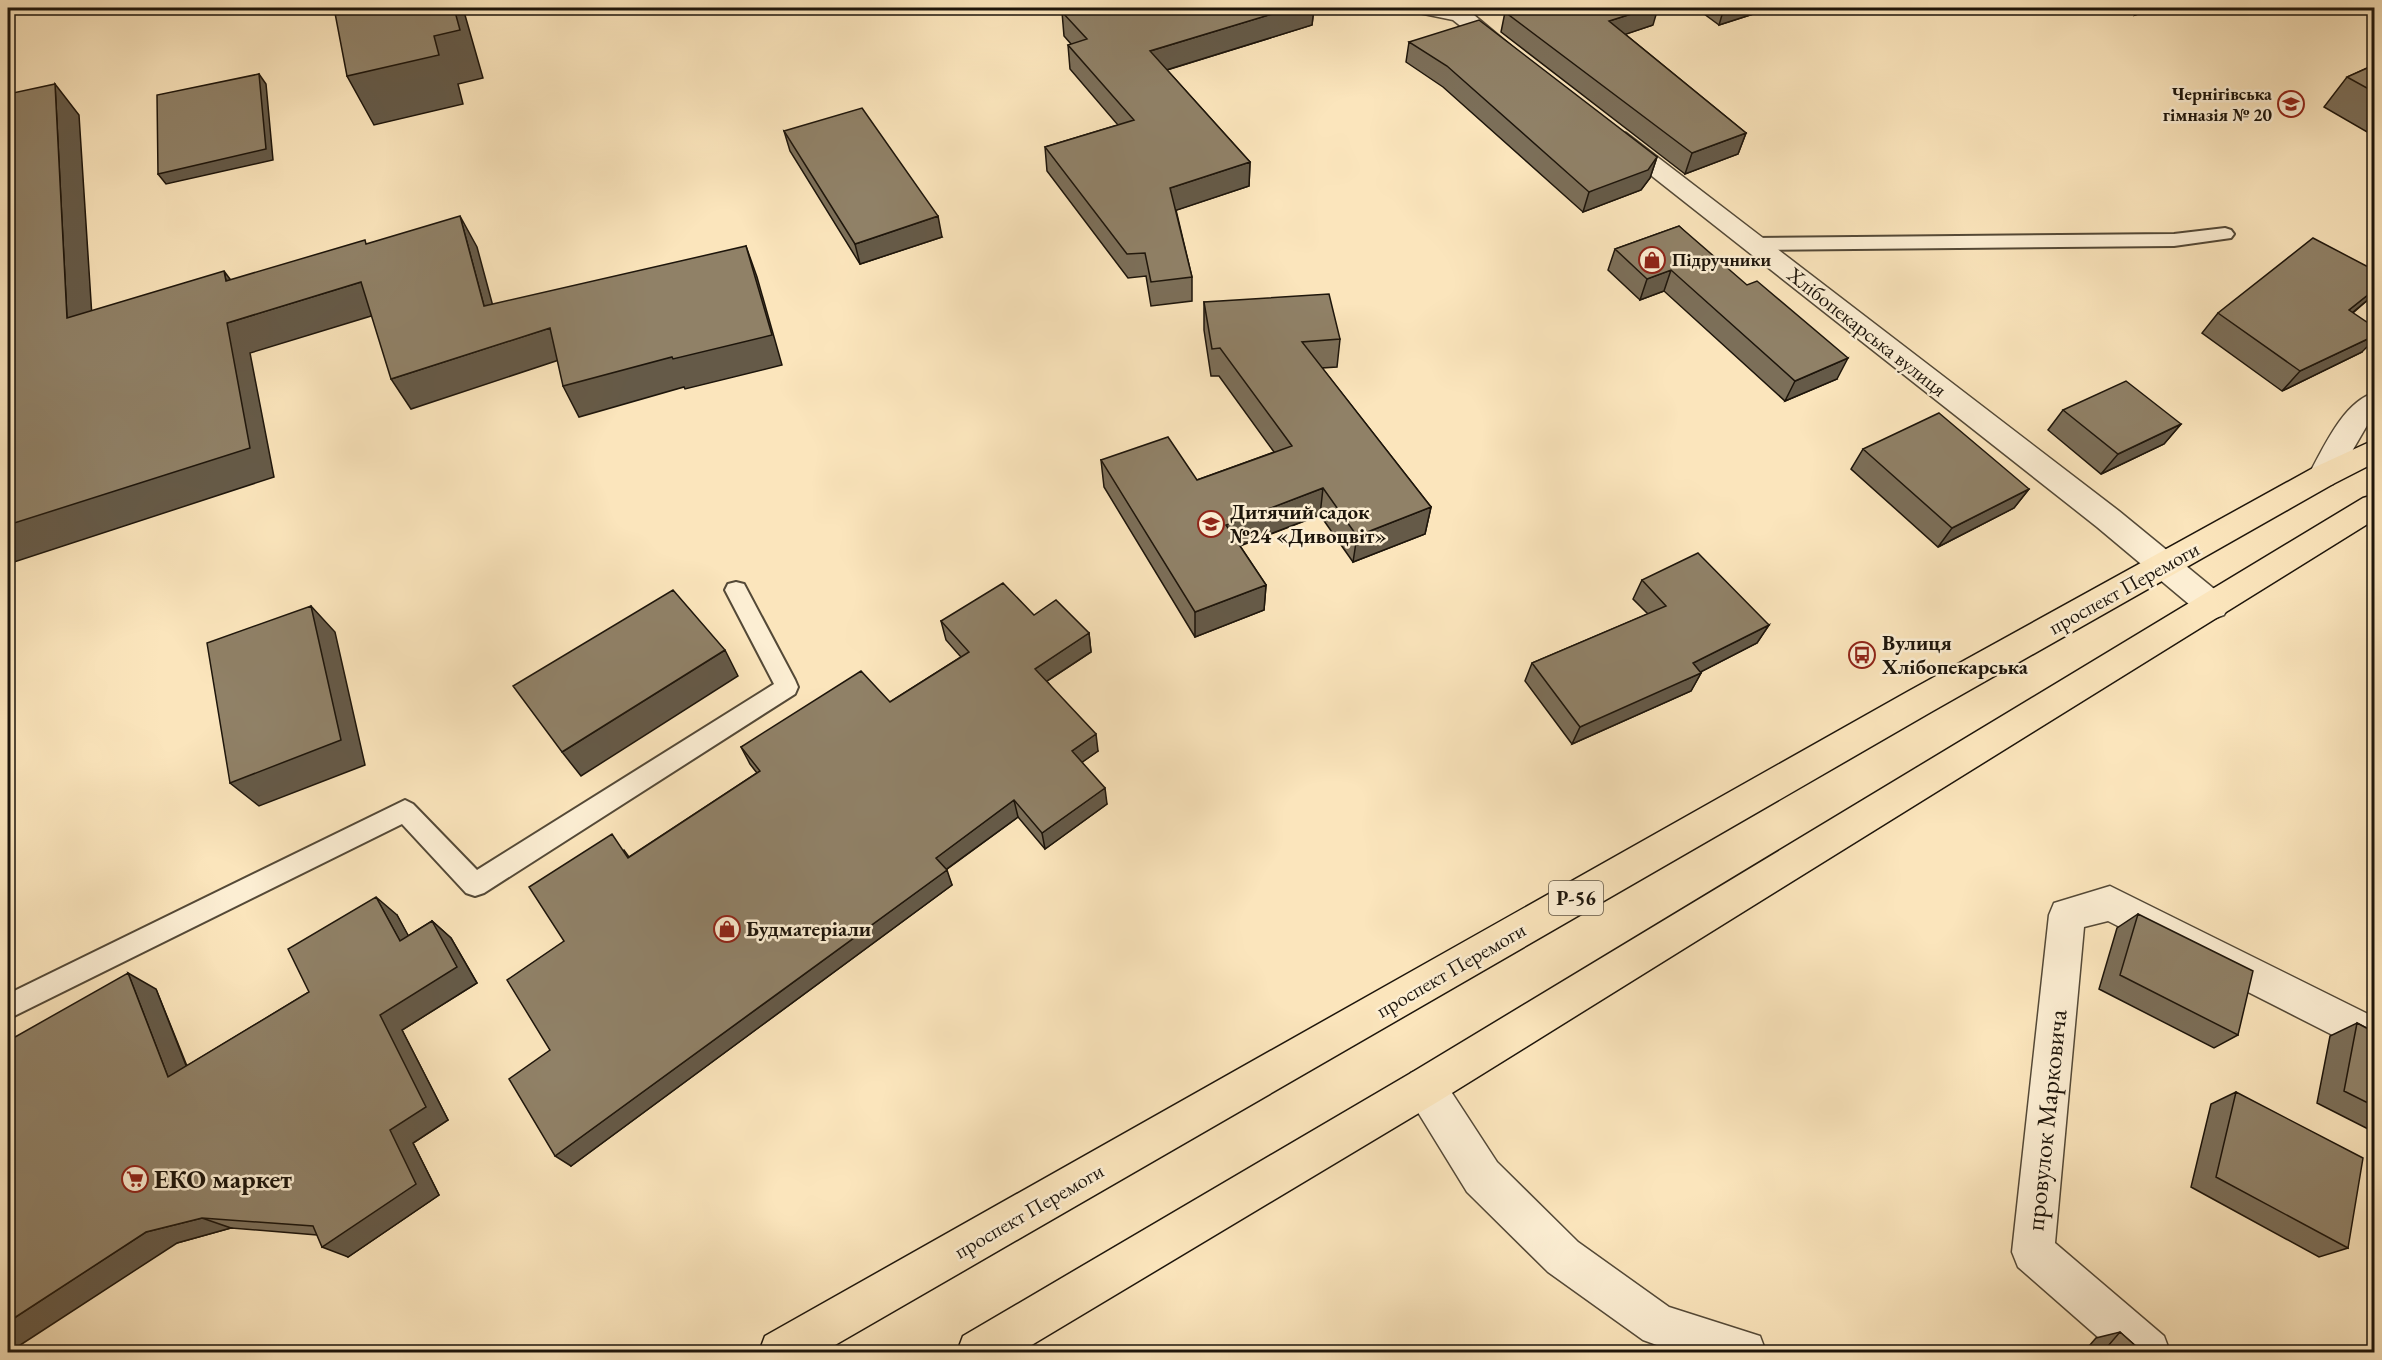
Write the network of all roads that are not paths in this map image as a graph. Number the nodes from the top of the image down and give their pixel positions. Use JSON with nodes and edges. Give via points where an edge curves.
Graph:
{"nodes":[{"id":1,"x":1427,"y":8,"type":"edge"},
{"id":2,"x":1470,"y":11,"type":"edge"},
{"id":3,"x":1524,"y":65,"type":"edge"},
{"id":4,"x":1598,"y":122,"type":"edge"},
{"id":5,"x":2224,"y":234,"type":"dead end"},
{"id":6,"x":1754,"y":244,"type":"junction"},
{"id":7,"x":2374,"y":404,"type":"edge"},
{"id":8,"x":2374,"y":451,"type":"edge"},
{"id":9,"x":2323,"y":477,"type":"junction"},
{"id":10,"x":2374,"y":506,"type":"edge"},
{"id":11,"x":2164,"y":566,"type":"junction"},
{"id":12,"x":736,"y":590,"type":"dead end"},
{"id":13,"x":2213,"y":606,"type":"junction"},
{"id":14,"x":8,"y":1007,"type":"edge"},
{"id":15,"x":2374,"y":1036,"type":"edge"},
{"id":16,"x":1425,"y":1087,"type":"junction"},
{"id":17,"x":780,"y":1353,"type":"edge"},
{"id":18,"x":979,"y":1353,"type":"edge"},
{"id":19,"x":1744,"y":1353,"type":"edge"},
{"id":20,"x":2148,"y":1353,"type":"edge"}],
"edges":[{"from":1,"to":2,"type":"street"},
{"from":2,"to":3,"type":"street"},
{"from":4,"to":6,"type":"street","name":"Хлібопекарська вулиця"},
{"from":5,"to":6,"type":"lane","via":[[2174,240]]},
{"from":6,"to":11,"type":"street","name":"Хлібопекарська вулиця"},
{"from":7,"to":9,"type":"street","via":[[2359,415]]},
{"from":8,"to":9,"type":"main road","name":"проспект Перемоги","number":"Р-56"},
{"from":9,"to":11,"type":"main road","name":"проспект Перемоги","number":"Р-56"},
{"from":10,"to":13,"type":"main road"},
{"from":11,"to":13,"type":"street","name":"Хлібопекарська вулиця"},
{"from":11,"to":17,"type":"main road","name":"проспект Перемоги","number":"Р-56"},
{"from":12,"to":14,"type":"lane","via":[[787,687],[475,885],[405,811]]},
{"from":13,"to":16,"type":"main road"},
{"from":15,"to":20,"type":"street","name":"провулок Марковича","via":[[2109,903],[2067,915],[2033,1252]]},
{"from":16,"to":18,"type":"main road"},
{"from":16,"to":19,"type":"street","via":[[1482,1177],[1563,1257],[1658,1325]]}]}
